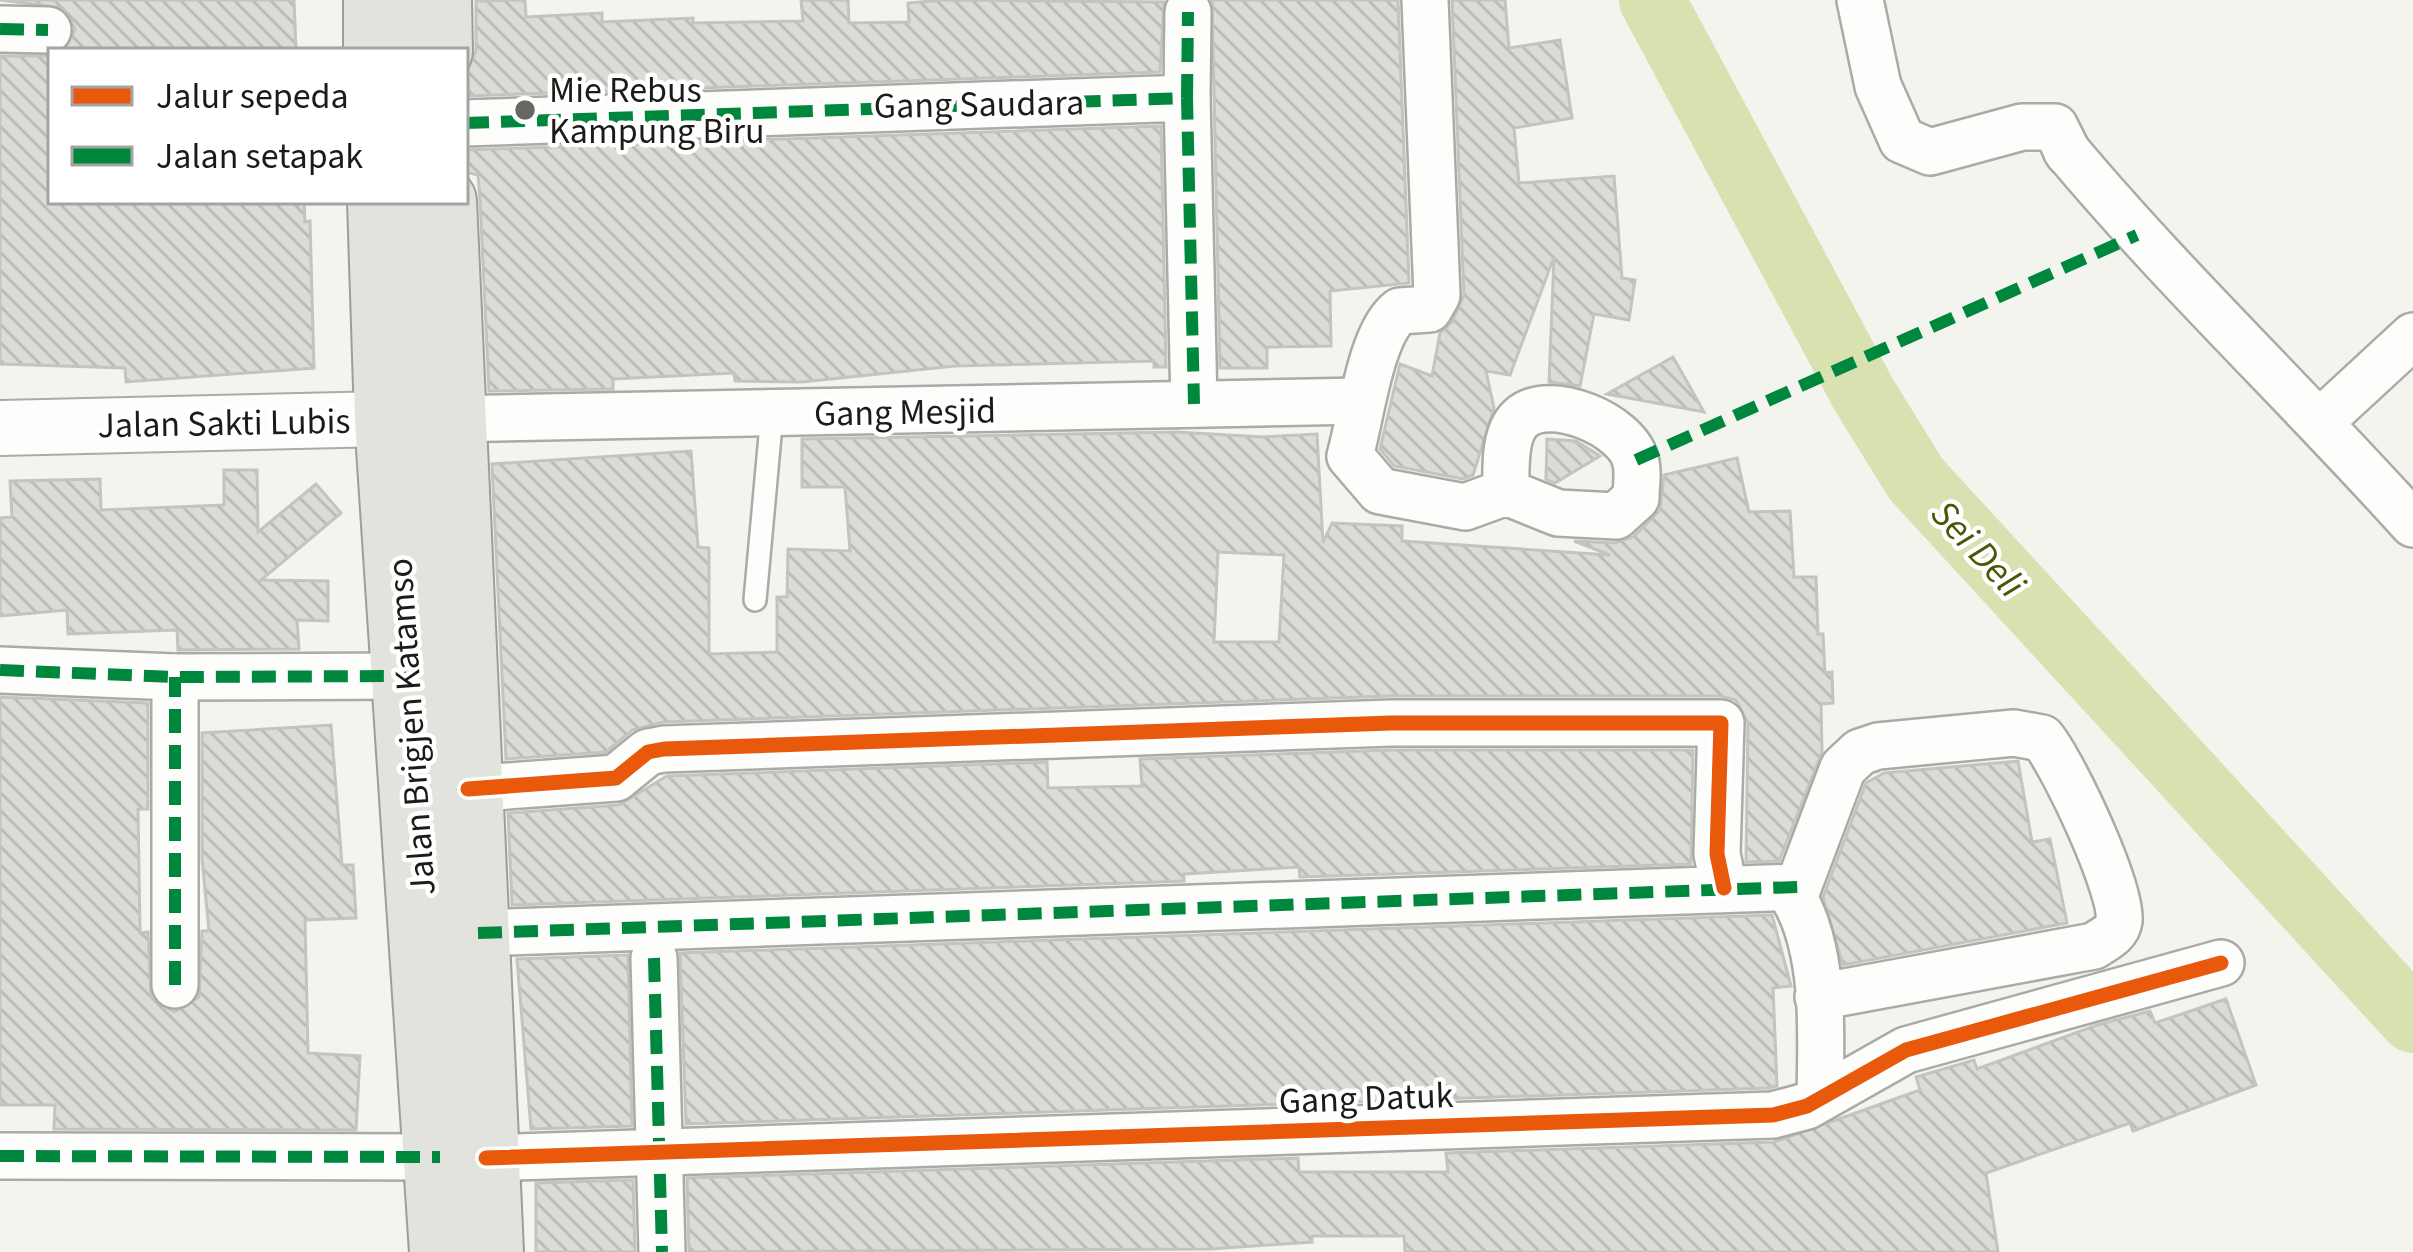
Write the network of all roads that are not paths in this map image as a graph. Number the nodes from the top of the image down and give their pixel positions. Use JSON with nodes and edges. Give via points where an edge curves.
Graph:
{"nodes":[{"id":1,"x":377,"y":0,"type":"edge"},
{"id":2,"x":438,"y":0,"type":"edge"},
{"id":3,"x":1425,"y":0,"type":"edge"},
{"id":4,"x":1860,"y":0,"type":"edge"},
{"id":5,"x":1188,"y":12,"type":"dead end"},
{"id":6,"x":0,"y":28,"type":"edge"},
{"id":7,"x":48,"y":30,"type":"dead end"},
{"id":8,"x":377,"y":48,"type":"edge"},
{"id":9,"x":439,"y":48,"type":"edge"},
{"id":10,"x":1187,"y":98,"type":"junction"},
{"id":11,"x":468,"y":123,"type":"edge"},
{"id":12,"x":382,"y":204,"type":"edge"},
{"id":13,"x":443,"y":204,"type":"edge"},
{"id":14,"x":2413,"y":336,"type":"edge"},
{"id":15,"x":1361,"y":401,"type":"junction"},
{"id":16,"x":1194,"y":404,"type":"junction"},
{"id":17,"x":772,"y":413,"type":"junction"},
{"id":18,"x":418,"y":418,"type":"junction"},
{"id":19,"x":2320,"y":421,"type":"junction"},
{"id":20,"x":0,"y":428,"type":"edge"},
{"id":21,"x":1506,"y":492,"type":"dead end"},
{"id":22,"x":2413,"y":524,"type":"edge"},
{"id":23,"x":755,"y":600,"type":"dead end"},
{"id":24,"x":0,"y":670,"type":"edge"},
{"id":25,"x":406,"y":676,"type":"junction"},
{"id":26,"x":175,"y":677,"type":"junction"},
{"id":27,"x":468,"y":789,"type":"junction"},
{"id":28,"x":1798,"y":887,"type":"junction"},
{"id":29,"x":1724,"y":888,"type":"junction"},
{"id":30,"x":478,"y":933,"type":"junction"},
{"id":31,"x":654,"y":958,"type":"dead end"},
{"id":32,"x":2221,"y":963,"type":"dead end"},
{"id":33,"x":175,"y":985,"type":"dead end"},
{"id":34,"x":1818,"y":997,"type":"junction"},
{"id":35,"x":1820,"y":1098,"type":"junction"},
{"id":36,"x":659,"y":1154,"type":"junction"},
{"id":37,"x":0,"y":1156,"type":"edge"},
{"id":38,"x":463,"y":1158,"type":"junction"},
{"id":39,"x":443,"y":1252,"type":"edge"},
{"id":40,"x":490,"y":1252,"type":"edge"},
{"id":41,"x":662,"y":1252,"type":"edge"}],
"edges":[{"from":1,"to":8,"type":"main road"},
{"from":2,"to":9,"type":"main road"},
{"from":3,"to":15,"type":"street","via":[[1437,295],[1429,309],[1391,318]]},
{"from":4,"to":19,"type":"street","via":[[1878,86],[1902,140],[1930,152],[2055,127],[2138,235]]},
{"from":5,"to":10,"type":"street"},
{"from":6,"to":7,"type":"street"},
{"from":10,"to":11,"type":"street","name":"Gang Saudara"},
{"from":10,"to":16,"type":"street"},
{"from":12,"to":18,"type":"main road","name":"Jalan Brigjen Katamso"},
{"from":13,"to":18,"type":"main road","name":"Jalan Brigjen Katamso"},
{"from":14,"to":19,"type":"street"},
{"from":15,"to":16,"type":"street","name":"Gang Mesjid"},
{"from":15,"to":21,"type":"street","via":[[1350,455],[1380,490],[1466,507]]},
{"from":16,"to":17,"type":"street","name":"Gang Mesjid"},
{"from":17,"to":18,"type":"street","name":"Gang Mesjid"},
{"from":17,"to":23,"type":"lane"},
{"from":18,"to":20,"type":"street","name":"Jalan Sakti Lubis"},
{"from":18,"to":25,"type":"main road","name":"Jalan Brigjen Katamso"},
{"from":18,"to":27,"type":"main road","name":"Jalan Brigjen Katamso"},
{"from":19,"to":22,"type":"street"},
{"from":24,"to":26,"type":"street"},
{"from":25,"to":26,"type":"street"},
{"from":25,"to":38,"type":"main road","name":"Jalan Brigjen Katamso"},
{"from":26,"to":33,"type":"street"},
{"from":27,"to":29,"type":"street","via":[[616,778],[664,748],[1390,723],[1721,723]]},
{"from":27,"to":30,"type":"main road","name":"Jalan Brigjen Katamso"},
{"from":28,"to":29,"type":"street"},
{"from":28,"to":34,"type":"street"},
{"from":28,"to":34,"type":"street","via":[[1843,768],[1860,752],[2014,733],[2042,738],[2050,748],[2115,891],[2119,923],[2093,946]]},
{"from":29,"to":30,"type":"street"},
{"from":30,"to":38,"type":"main road","name":"Jalan Brigjen Katamso"},
{"from":31,"to":36,"type":"street"},
{"from":32,"to":35,"type":"street","name":"Gang Datuk","via":[[1906,1050]]},
{"from":34,"to":35,"type":"street"},
{"from":35,"to":36,"type":"street","name":"Gang Datuk","via":[[1773,1115]]},
{"from":36,"to":38,"type":"street","name":"Gang Datuk"},
{"from":36,"to":41,"type":"street"},
{"from":37,"to":38,"type":"street","name":"Gang Datuk"},
{"from":38,"to":39,"type":"main road","name":"Jalan Brigjen Katamso"},
{"from":38,"to":40,"type":"main road","name":"Jalan Brigjen Katamso"}]}
